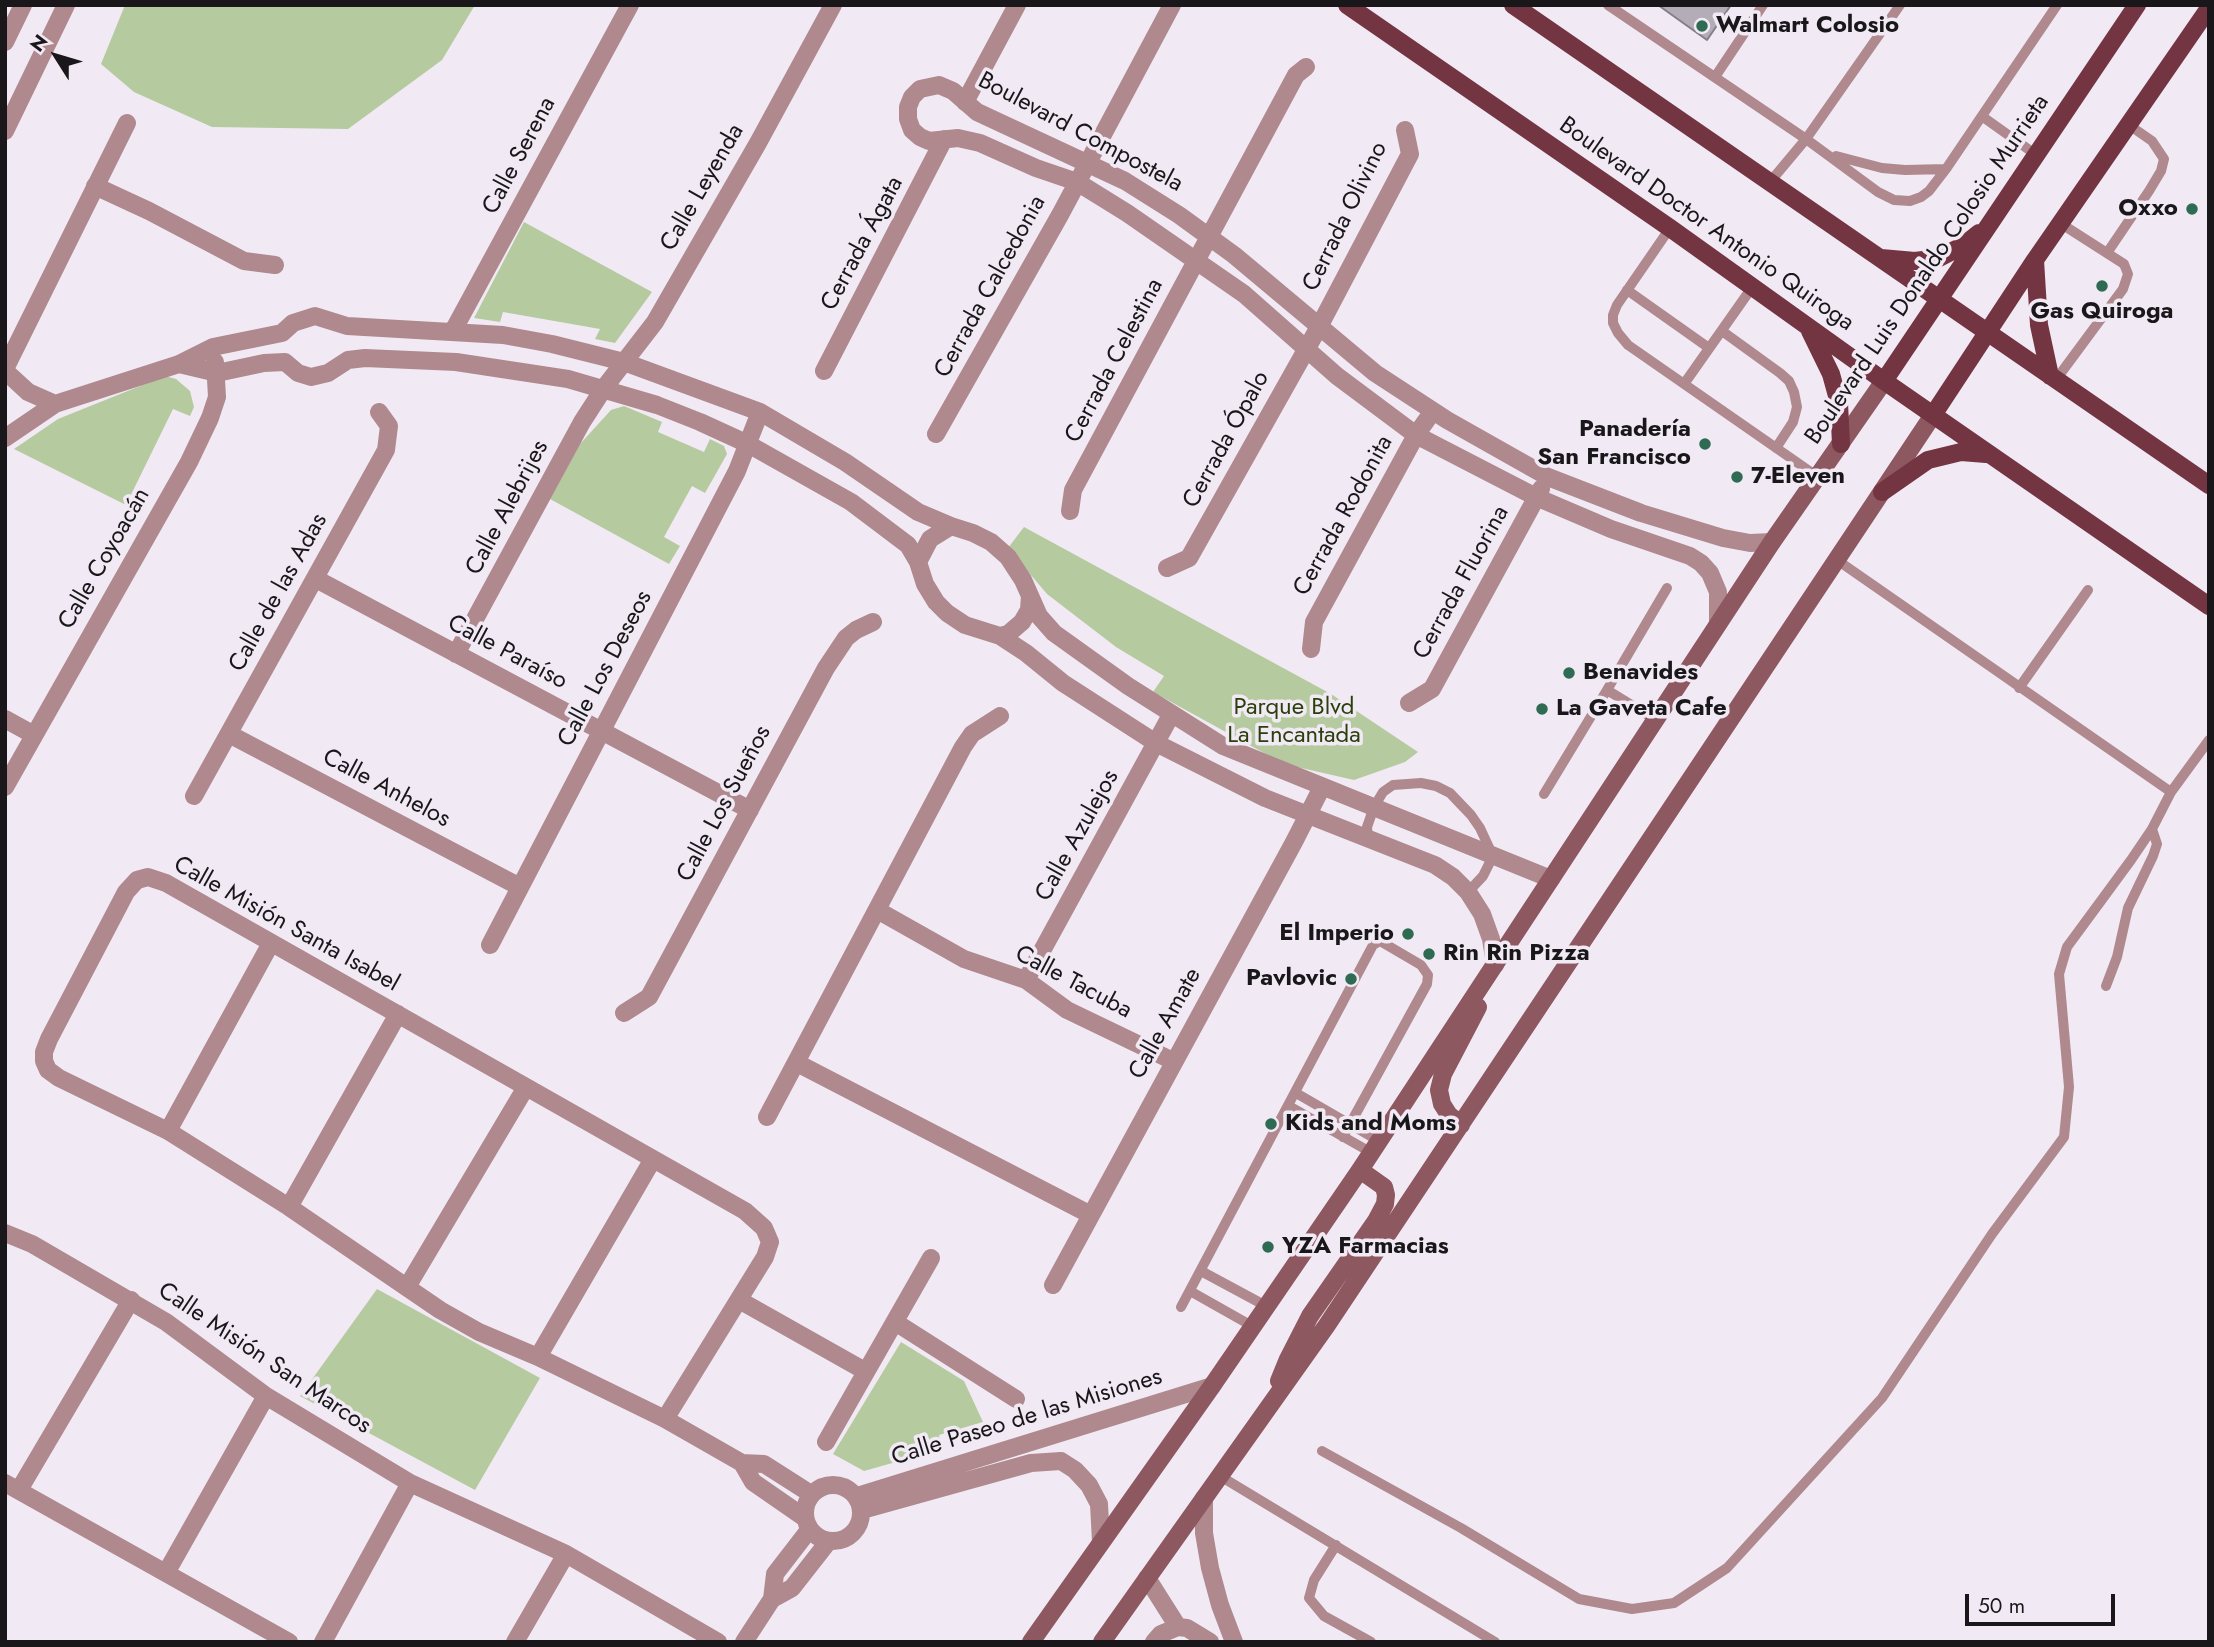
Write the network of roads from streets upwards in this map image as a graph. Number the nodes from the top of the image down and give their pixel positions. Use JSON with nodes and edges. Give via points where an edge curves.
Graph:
{"nodes":[{"id":1,"x":23,"y":5,"type":"edge"},
{"id":2,"x":66,"y":5,"type":"edge"},
{"id":3,"x":630,"y":5,"type":"edge"},
{"id":4,"x":833,"y":5,"type":"edge"},
{"id":5,"x":1017,"y":5,"type":"edge"},
{"id":6,"x":1172,"y":5,"type":"edge"},
{"id":7,"x":1347,"y":5,"type":"edge"},
{"id":8,"x":1513,"y":5,"type":"edge"},
{"id":9,"x":2131,"y":7,"type":"edge"},
{"id":10,"x":2209,"y":8,"type":"edge"},
{"id":11,"x":5,"y":42,"type":"edge"},
{"id":12,"x":1306,"y":67,"type":"dead end"},
{"id":13,"x":965,"y":103,"type":"junction"},
{"id":14,"x":127,"y":123,"type":"dead end"},
{"id":15,"x":1405,"y":130,"type":"dead end"},
{"id":16,"x":5,"y":131,"type":"edge"},
{"id":17,"x":944,"y":139,"type":"junction"},
{"id":18,"x":1086,"y":163,"type":"junction"},
{"id":19,"x":1077,"y":182,"type":"junction"},
{"id":20,"x":95,"y":186,"type":"junction"},
{"id":21,"x":1990,"y":225,"type":"junction"},
{"id":22,"x":1209,"y":236,"type":"junction"},
{"id":23,"x":1880,"y":258,"type":"junction"},
{"id":24,"x":2035,"y":260,"type":"junction"},
{"id":25,"x":1196,"y":262,"type":"junction"},
{"id":26,"x":275,"y":265,"type":"dead end"},
{"id":27,"x":1939,"y":300,"type":"junction"},
{"id":28,"x":1320,"y":325,"type":"junction"},
{"id":29,"x":1806,"y":325,"type":"junction"},
{"id":30,"x":413,"y":328,"type":"junction"},
{"id":31,"x":453,"y":331,"type":"junction"},
{"id":32,"x":282,"y":333,"type":"junction"},
{"id":33,"x":1987,"y":334,"type":"junction"},
{"id":34,"x":213,"y":347,"type":"junction"},
{"id":35,"x":1306,"y":348,"type":"junction"},
{"id":36,"x":412,"y":360,"type":"junction"},
{"id":37,"x":285,"y":362,"type":"junction"},
{"id":38,"x":624,"y":362,"type":"junction"},
{"id":39,"x":179,"y":364,"type":"junction"},
{"id":40,"x":5,"y":370,"type":"edge"},
{"id":41,"x":824,"y":371,"type":"dead end"},
{"id":42,"x":217,"y":373,"type":"junction"},
{"id":43,"x":2052,"y":379,"type":"junction"},
{"id":44,"x":1884,"y":381,"type":"junction"},
{"id":45,"x":604,"y":388,"type":"junction"},
{"id":46,"x":55,"y":404,"type":"junction"},
{"id":47,"x":1433,"y":411,"type":"junction"},
{"id":48,"x":379,"y":412,"type":"dead end"},
{"id":49,"x":760,"y":412,"type":"junction"},
{"id":50,"x":1933,"y":415,"type":"junction"},
{"id":51,"x":936,"y":434,"type":"dead end"},
{"id":52,"x":1416,"y":435,"type":"junction"},
{"id":53,"x":5,"y":438,"type":"edge"},
{"id":54,"x":1841,"y":443,"type":"junction"},
{"id":55,"x":748,"y":444,"type":"junction"},
{"id":56,"x":1988,"y":454,"type":"junction"},
{"id":57,"x":1548,"y":477,"type":"junction"},
{"id":58,"x":2209,"y":485,"type":"edge"},
{"id":59,"x":1882,"y":492,"type":"junction"},
{"id":60,"x":1536,"y":497,"type":"junction"},
{"id":61,"x":1070,"y":511,"type":"dead end"},
{"id":62,"x":1641,"y":513,"type":"junction"},
{"id":63,"x":951,"y":526,"type":"junction"},
{"id":64,"x":1632,"y":535,"type":"junction"},
{"id":65,"x":1772,"y":542,"type":"junction"},
{"id":66,"x":918,"y":562,"type":"junction"},
{"id":67,"x":1167,"y":568,"type":"dead end"},
{"id":68,"x":316,"y":579,"type":"junction"},
{"id":69,"x":1030,"y":596,"type":"junction"},
{"id":70,"x":2209,"y":606,"type":"edge"},
{"id":71,"x":873,"y":622,"type":"dead end"},
{"id":72,"x":1718,"y":624,"type":"junction"},
{"id":73,"x":1000,"y":636,"type":"junction"},
{"id":74,"x":1311,"y":649,"type":"dead end"},
{"id":75,"x":456,"y":654,"type":"junction"},
{"id":76,"x":1409,"y":703,"type":"dead end"},
{"id":77,"x":1171,"y":715,"type":"junction"},
{"id":78,"x":1000,"y":716,"type":"dead end"},
{"id":79,"x":5,"y":719,"type":"edge"},
{"id":80,"x":601,"y":731,"type":"junction"},
{"id":81,"x":229,"y":734,"type":"junction"},
{"id":82,"x":34,"y":735,"type":"junction"},
{"id":83,"x":1156,"y":743,"type":"junction"},
{"id":84,"x":5,"y":787,"type":"edge"},
{"id":85,"x":1321,"y":787,"type":"junction"},
{"id":86,"x":194,"y":796,"type":"dead end"},
{"id":87,"x":750,"y":810,"type":"junction"},
{"id":88,"x":1308,"y":815,"type":"junction"},
{"id":89,"x":1551,"y":879,"type":"junction"},
{"id":90,"x":520,"y":887,"type":"junction"},
{"id":91,"x":877,"y":909,"type":"junction"},
{"id":92,"x":271,"y":943,"type":"junction"},
{"id":93,"x":490,"y":945,"type":"dead end"},
{"id":94,"x":1495,"y":965,"type":"junction"},
{"id":95,"x":1026,"y":980,"type":"junction"},
{"id":96,"x":1476,"y":994,"type":"junction"},
{"id":97,"x":624,"y":1013,"type":"dead end"},
{"id":98,"x":398,"y":1014,"type":"junction"},
{"id":99,"x":1174,"y":1061,"type":"junction"},
{"id":100,"x":797,"y":1063,"type":"junction"},
{"id":101,"x":526,"y":1087,"type":"junction"},
{"id":102,"x":767,"y":1117,"type":"dead end"},
{"id":103,"x":1461,"y":1125,"type":"junction"},
{"id":104,"x":168,"y":1131,"type":"junction"},
{"id":105,"x":653,"y":1159,"type":"junction"},
{"id":106,"x":1360,"y":1170,"type":"junction"},
{"id":107,"x":289,"y":1207,"type":"junction"},
{"id":108,"x":1091,"y":1215,"type":"junction"},
{"id":109,"x":5,"y":1233,"type":"edge"},
{"id":110,"x":931,"y":1258,"type":"dead end"},
{"id":111,"x":1053,"y":1285,"type":"dead end"},
{"id":112,"x":407,"y":1287,"type":"junction"},
{"id":113,"x":131,"y":1300,"type":"junction"},
{"id":114,"x":739,"y":1300,"type":"junction"},
{"id":115,"x":895,"y":1322,"type":"junction"},
{"id":116,"x":538,"y":1357,"type":"junction"},
{"id":117,"x":865,"y":1371,"type":"junction"},
{"id":118,"x":1212,"y":1387,"type":"junction"},
{"id":119,"x":266,"y":1396,"type":"junction"},
{"id":120,"x":1016,"y":1399,"type":"dead end"},
{"id":121,"x":1269,"y":1407,"type":"junction"},
{"id":122,"x":665,"y":1419,"type":"junction"},
{"id":123,"x":825,"y":1442,"type":"dead end"},
{"id":124,"x":743,"y":1463,"type":"junction"},
{"id":125,"x":410,"y":1483,"type":"junction"},
{"id":126,"x":12,"y":1487,"type":"edge"},
{"id":127,"x":811,"y":1494,"type":"junction"},
{"id":128,"x":1204,"y":1499,"type":"junction"},
{"id":129,"x":859,"y":1503,"type":"junction"},
{"id":130,"x":807,"y":1524,"type":"junction"},
{"id":131,"x":828,"y":1542,"type":"junction"},
{"id":132,"x":1101,"y":1542,"type":"junction"},
{"id":133,"x":566,"y":1554,"type":"junction"},
{"id":134,"x":166,"y":1573,"type":"junction"},
{"id":135,"x":1147,"y":1578,"type":"junction"},
{"id":136,"x":772,"y":1599,"type":"junction"},
{"id":137,"x":1178,"y":1627,"type":"junction"},
{"id":138,"x":1107,"y":1641,"type":"edge"},
{"id":139,"x":289,"y":1642,"type":"edge"},
{"id":140,"x":323,"y":1642,"type":"edge"},
{"id":141,"x":515,"y":1642,"type":"edge"},
{"id":142,"x":718,"y":1642,"type":"edge"},
{"id":143,"x":744,"y":1642,"type":"edge"},
{"id":144,"x":1031,"y":1642,"type":"edge"},
{"id":145,"x":1154,"y":1642,"type":"edge"},
{"id":146,"x":1210,"y":1642,"type":"edge"},
{"id":147,"x":1234,"y":1642,"type":"edge"}],
"edges":[{"from":1,"to":11,"type":"street"},
{"from":2,"to":16,"type":"street"},
{"from":3,"to":31,"type":"street","name":"Calle Serena"},
{"from":4,"to":38,"type":"street","name":"Calle Leyenda","via":[[655,322]]},
{"from":5,"to":13,"type":"street"},
{"from":6,"to":18,"type":"street","name":"Cerrada Calcedonia"},
{"from":7,"to":29,"type":"main road","name":"Boulevard Doctor Antonio Quiroga"},
{"from":8,"to":23,"type":"main road"},
{"from":9,"to":21,"type":"main road","name":"Boulevard Luis Donaldo Colosio Murrieta"},
{"from":10,"to":24,"type":"main road"},
{"from":12,"to":22,"type":"street","name":"Cerrada Celestina","via":[[1296,75]]},
{"from":13,"to":17,"type":"street","name":"Boulevard Compostela","via":[[939,85],[920,89],[912,97],[908,107],[912,130],[929,141]]},
{"from":13,"to":18,"type":"street","name":"Boulevard Compostela"},
{"from":14,"to":20,"type":"street"},
{"from":15,"to":28,"type":"street","name":"Cerrada Olivino","via":[[1410,153]]},
{"from":17,"to":19,"type":"street","name":"Boulevard Compostela","via":[[980,143]]},
{"from":17,"to":41,"type":"street","name":"Cerrada Ágata"},
{"from":18,"to":19,"type":"street","name":"Cerrada Calcedonia"},
{"from":18,"to":22,"type":"street","name":"Boulevard Compostela","via":[[1125,181]]},
{"from":19,"to":25,"type":"street","name":"Boulevard Compostela"},
{"from":19,"to":51,"type":"street","name":"Cerrada Calcedonia"},
{"from":20,"to":26,"type":"street","via":[[244,261]]},
{"from":20,"to":40,"type":"street"},
{"from":21,"to":23,"type":"main road","via":[[1939,258]]},
{"from":21,"to":27,"type":"main road","name":"Boulevard Luis Donaldo Colosio Murrieta"},
{"from":22,"to":25,"type":"street","name":"Cerrada Celestina"},
{"from":22,"to":28,"type":"street","name":"Boulevard Compostela"},
{"from":23,"to":27,"type":"main road"},
{"from":24,"to":33,"type":"main road"},
{"from":24,"to":43,"type":"main road","via":[[2039,325]]},
{"from":25,"to":35,"type":"street","name":"Boulevard Compostela","via":[[1244,295]]},
{"from":25,"to":61,"type":"street","name":"Cerrada Celestina","via":[[1073,490]]},
{"from":27,"to":33,"type":"main road"},
{"from":27,"to":44,"type":"main road","name":"Boulevard Luis Donaldo Colosio Murrieta"},
{"from":28,"to":35,"type":"street","name":"Cerrada Ópalo"},
{"from":28,"to":47,"type":"street","name":"Boulevard Compostela","via":[[1376,373]]},
{"from":29,"to":44,"type":"main road","name":"Boulevard Doctor Antonio Quiroga"},
{"from":29,"to":54,"type":"main road","via":[[1831,374],[1839,403]]},
{"from":30,"to":31,"type":"street"},
{"from":30,"to":32,"type":"street","via":[[347,326],[315,316],[293,323]]},
{"from":30,"to":36,"type":"street"},
{"from":31,"to":38,"type":"street","via":[[503,335]]},
{"from":32,"to":34,"type":"street"},
{"from":32,"to":37,"type":"street","via":[[279,346]]},
{"from":33,"to":43,"type":"main road"},
{"from":33,"to":50,"type":"main road"},
{"from":34,"to":39,"type":"street"},
{"from":34,"to":42,"type":"street","name":"Calle Coyoacán"},
{"from":35,"to":52,"type":"street","name":"Boulevard Compostela"},
{"from":35,"to":67,"type":"street","name":"Cerrada Ópalo","via":[[1189,558]]},
{"from":36,"to":37,"type":"street","via":[[348,360],[312,377]]},
{"from":36,"to":45,"type":"street","via":[[470,364]]},
{"from":37,"to":42,"type":"street"},
{"from":38,"to":45,"type":"street","name":"Calle Leyenda"},
{"from":38,"to":49,"type":"street"},
{"from":39,"to":42,"type":"street"},
{"from":39,"to":46,"type":"street"},
{"from":40,"to":46,"type":"street","via":[[27,392]]},
{"from":42,"to":82,"type":"street","name":"Calle Coyoacán","via":[[217,397],[189,461]]},
{"from":43,"to":58,"type":"main road"},
{"from":44,"to":50,"type":"main road","name":"Boulevard Doctor Antonio Quiroga"},
{"from":44,"to":54,"type":"main road","name":"Boulevard Luis Donaldo Colosio Murrieta"},
{"from":45,"to":55,"type":"street"},
{"from":45,"to":75,"type":"street","name":"Calle Alebrijes"},
{"from":46,"to":53,"type":"street"},
{"from":47,"to":52,"type":"street","name":"Cerrada Rodonita"},
{"from":47,"to":57,"type":"street","name":"Boulevard Compostela"},
{"from":48,"to":68,"type":"street","name":"Calle de las Adas","via":[[389,426],[386,450]]},
{"from":49,"to":55,"type":"street","name":"Calle Los Deseos"},
{"from":49,"to":63,"type":"street","via":[[918,512]]},
{"from":50,"to":56,"type":"main road","name":"Boulevard Doctor Antonio Quiroga"},
{"from":50,"to":59,"type":"main road"},
{"from":52,"to":60,"type":"street","name":"Boulevard Compostela"},
{"from":52,"to":74,"type":"street","name":"Cerrada Rodonita","via":[[1314,622]]},
{"from":54,"to":65,"type":"main road","name":"Boulevard Luis Donaldo Colosio Murrieta"},
{"from":55,"to":66,"type":"street","via":[[850,502],[908,545]]},
{"from":55,"to":80,"type":"street","name":"Calle Los Deseos"},
{"from":56,"to":59,"type":"main road","via":[[1961,452],[1928,460]]},
{"from":56,"to":70,"type":"main road","name":"Boulevard Doctor Antonio Quiroga"},
{"from":57,"to":60,"type":"street","name":"Cerrada Fluorina"},
{"from":57,"to":62,"type":"street","name":"Boulevard Compostela"},
{"from":59,"to":103,"type":"main road"},
{"from":60,"to":64,"type":"street","name":"Boulevard Compostela"},
{"from":60,"to":76,"type":"street","name":"Cerrada Fluorina","via":[[1432,689]]},
{"from":62,"to":64,"type":"street"},
{"from":62,"to":65,"type":"street","name":"Boulevard Compostela","via":[[1723,538]]},
{"from":63,"to":66,"type":"street","via":[[930,539]]},
{"from":63,"to":69,"type":"street","via":[[991,542],[1008,557]]},
{"from":64,"to":72,"type":"street","name":"Boulevard Compostela","via":[[1701,563],[1718,592]]},
{"from":65,"to":72,"type":"main road","name":"Boulevard Luis Donaldo Colosio Murrieta"},
{"from":66,"to":73,"type":"street","via":[[925,584],[947,613],[965,625]]},
{"from":68,"to":75,"type":"street","name":"Calle Paraíso"},
{"from":68,"to":81,"type":"street","name":"Calle de las Adas"},
{"from":69,"to":73,"type":"street","via":[[1022,622]]},
{"from":69,"to":77,"type":"street","via":[[1054,633]]},
{"from":71,"to":87,"type":"street","name":"Calle Los Sueños","via":[[846,638],[826,668]]},
{"from":72,"to":89,"type":"main road","name":"Boulevard Luis Donaldo Colosio Murrieta"},
{"from":73,"to":83,"type":"street"},
{"from":75,"to":80,"type":"street","name":"Calle Paraíso"},
{"from":77,"to":83,"type":"street","name":"Calle Azulejos"},
{"from":77,"to":85,"type":"street","via":[[1223,746]]},
{"from":78,"to":91,"type":"street","via":[[972,734],[963,747]]},
{"from":79,"to":82,"type":"street"},
{"from":80,"to":87,"type":"street","name":"Calle Paraíso"},
{"from":80,"to":90,"type":"street","name":"Calle Los Deseos"},
{"from":81,"to":86,"type":"street","name":"Calle de las Adas"},
{"from":81,"to":90,"type":"street","name":"Calle Anhelos"},
{"from":82,"to":84,"type":"street","name":"Calle Coyoacán"},
{"from":83,"to":88,"type":"street","via":[[1213,774]]},
{"from":83,"to":95,"type":"street","name":"Calle Azulejos"},
{"from":85,"to":88,"type":"street","name":"Calle Amate"},
{"from":85,"to":89,"type":"street"},
{"from":87,"to":97,"type":"street","name":"Calle Los Sueños","via":[[649,997]]},
{"from":88,"to":94,"type":"street","via":[[1435,865],[1453,877],[1482,914],[1492,939]]},
{"from":88,"to":99,"type":"street","name":"Calle Amate"},
{"from":89,"to":94,"type":"main road","name":"Boulevard Luis Donaldo Colosio Murrieta"},
{"from":90,"to":93,"type":"street","name":"Calle Los Deseos"},
{"from":91,"to":95,"type":"street","name":"Calle Tacuba","via":[[964,959]]},
{"from":91,"to":100,"type":"street"},
{"from":92,"to":98,"type":"street","name":"Calle Misión Santa Isabel"},
{"from":92,"to":104,"type":"street"},
{"from":92,"to":104,"type":"street","name":"Calle Misión Santa Isabel","via":[[166,883],[148,877],[137,880],[126,892],[49,1039],[44,1061],[59,1078]]},
{"from":94,"to":96,"type":"main road","name":"Boulevard Luis Donaldo Colosio Murrieta"},
{"from":95,"to":99,"type":"street","name":"Calle Tacuba","via":[[1067,1010]]},
{"from":96,"to":103,"type":"main road","via":[[1474,1016],[1439,1090],[1442,1104]]},
{"from":96,"to":106,"type":"main road","name":"Boulevard Luis Donaldo Colosio Murrieta"},
{"from":98,"to":101,"type":"street","name":"Calle Misión Santa Isabel"},
{"from":98,"to":107,"type":"street"},
{"from":99,"to":108,"type":"street","name":"Calle Amate"},
{"from":100,"to":102,"type":"street"},
{"from":100,"to":108,"type":"street"},
{"from":101,"to":105,"type":"street","name":"Calle Misión Santa Isabel"},
{"from":101,"to":112,"type":"street"},
{"from":103,"to":121,"type":"main road"},
{"from":104,"to":107,"type":"street","name":"Calle Misión Santa Isabel"},
{"from":105,"to":114,"type":"street","name":"Calle Misión Santa Isabel","via":[[745,1211],[768,1233],[765,1257]]},
{"from":105,"to":116,"type":"street"},
{"from":106,"to":118,"type":"main road","name":"Boulevard Luis Donaldo Colosio Murrieta"},
{"from":106,"to":121,"type":"main road","via":[[1384,1187],[1385,1204],[1310,1316]]},
{"from":107,"to":112,"type":"street","name":"Calle Misión Santa Isabel"},
{"from":108,"to":111,"type":"street","name":"Calle Amate"},
{"from":109,"to":113,"type":"street","name":"Calle Misión San Marcos"},
{"from":110,"to":115,"type":"street"},
{"from":112,"to":116,"type":"street","name":"Calle Misión Santa Isabel","via":[[479,1332]]},
{"from":113,"to":119,"type":"street","name":"Calle Misión San Marcos"},
{"from":113,"to":126,"type":"street"},
{"from":114,"to":117,"type":"street"},
{"from":114,"to":122,"type":"street","name":"Calle Misión Santa Isabel"},
{"from":115,"to":117,"type":"street"},
{"from":115,"to":120,"type":"street"},
{"from":116,"to":122,"type":"street","name":"Calle Misión Santa Isabel"},
{"from":117,"to":123,"type":"street"},
{"from":118,"to":129,"type":"street","name":"Calle Paseo de las Misiones"},
{"from":118,"to":132,"type":"main road","name":"Boulevard Luis Donaldo Colosio Murrieta"},
{"from":119,"to":125,"type":"street","name":"Calle Misión San Marcos"},
{"from":119,"to":134,"type":"street"},
{"from":121,"to":128,"type":"main road"},
{"from":122,"to":124,"type":"street","name":"Calle Misión Santa Isabel"},
{"from":124,"to":127,"type":"street","name":"Calle Misión Santa Isabel","via":[[764,1464]]},
{"from":124,"to":130,"type":"street","name":"Calle Misión Santa Isabel","via":[[753,1482]]},
{"from":125,"to":133,"type":"street","name":"Calle Misión San Marcos"},
{"from":125,"to":140,"type":"street"},
{"from":126,"to":134,"type":"street"},
{"from":127,"to":129,"type":"street","via":[[824,1486],[843,1486]]},
{"from":127,"to":130,"type":"street","via":[[805,1509]]},
{"from":128,"to":135,"type":"main road"},
{"from":128,"to":147,"type":"street","via":[[1210,1568]]},
{"from":129,"to":131,"type":"street","via":[[859,1526],[838,1542]]},
{"from":129,"to":132,"type":"street","name":"Calle Paseo de las Misiones","via":[[1031,1463],[1061,1461],[1089,1485],[1099,1504]]},
{"from":130,"to":131,"type":"street"},
{"from":130,"to":136,"type":"street","via":[[775,1574]]},
{"from":131,"to":136,"type":"street","via":[[792,1588]]},
{"from":132,"to":144,"type":"main road","name":"Boulevard Luis Donaldo Colosio Murrieta"},
{"from":133,"to":141,"type":"street"},
{"from":133,"to":142,"type":"street","name":"Calle Misión San Marcos"},
{"from":134,"to":139,"type":"street"},
{"from":135,"to":137,"type":"street"},
{"from":135,"to":138,"type":"main road"},
{"from":136,"to":143,"type":"street"},
{"from":137,"to":145,"type":"street"},
{"from":137,"to":146,"type":"street"}]}
